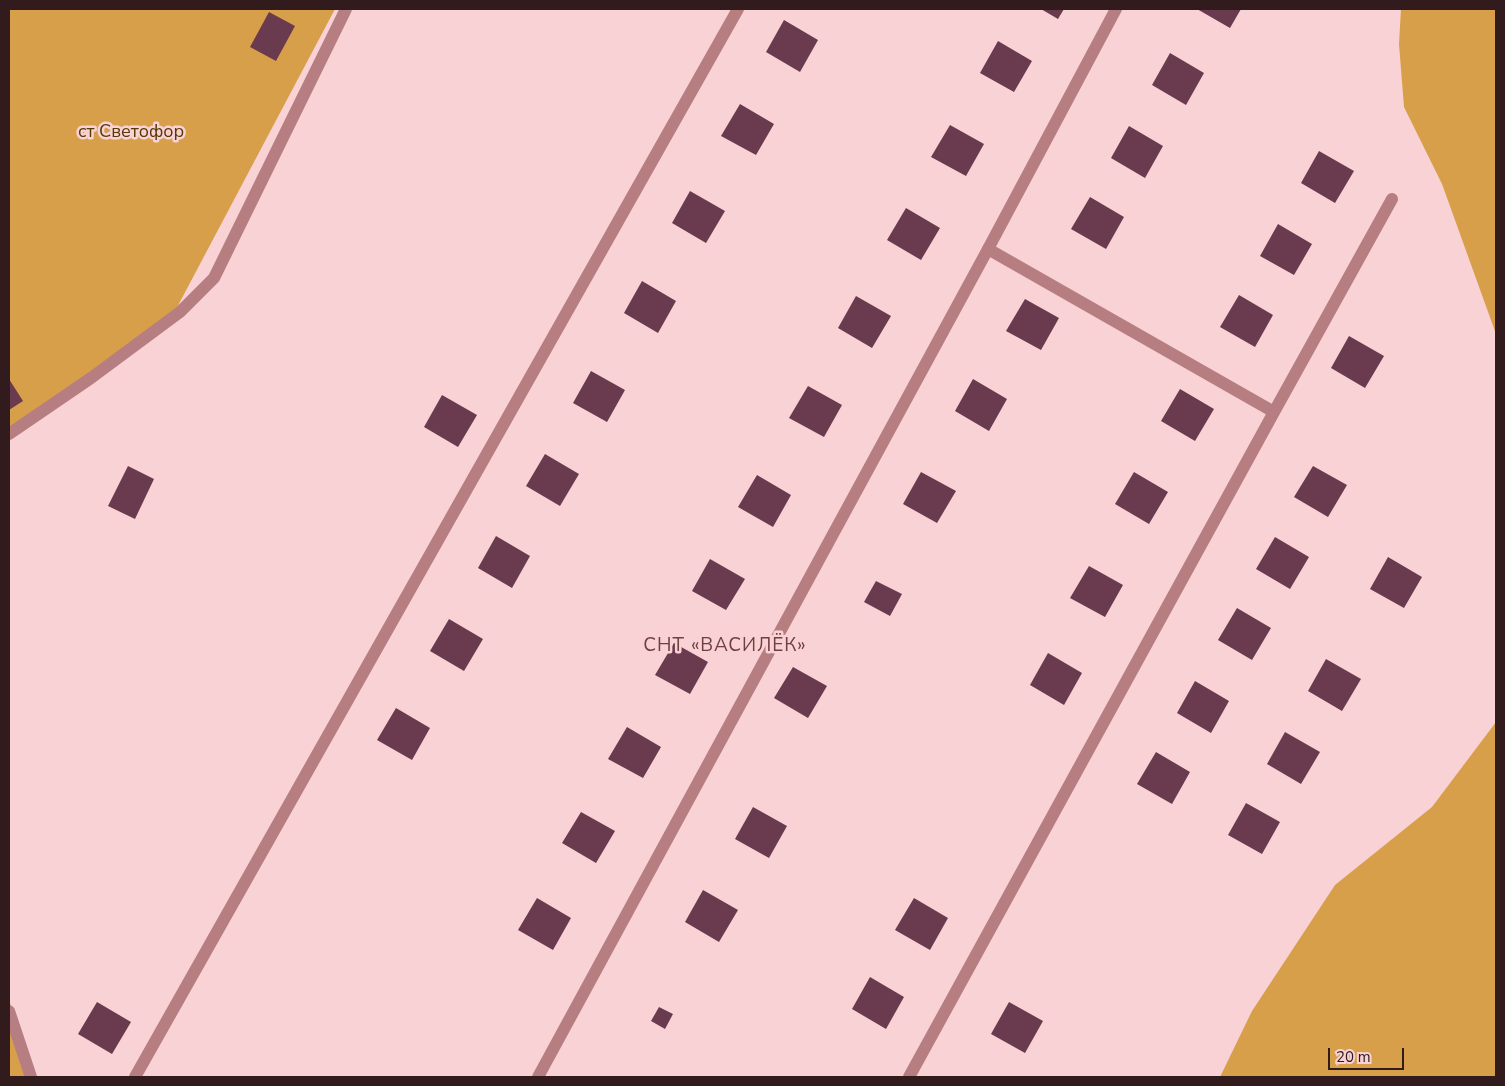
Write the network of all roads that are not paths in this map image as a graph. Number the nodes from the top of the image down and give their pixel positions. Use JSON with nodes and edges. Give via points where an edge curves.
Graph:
{"nodes":[{"id":1,"x":346,"y":9,"type":"edge"},
{"id":2,"x":738,"y":9,"type":"edge"},
{"id":3,"x":1116,"y":9,"type":"edge"},
{"id":4,"x":1392,"y":199,"type":"dead end"},
{"id":5,"x":988,"y":249,"type":"junction"},
{"id":6,"x":1274,"y":412,"type":"junction"},
{"id":7,"x":9,"y":434,"type":"edge"},
{"id":8,"x":9,"y":1011,"type":"edge"},
{"id":9,"x":31,"y":1077,"type":"edge"},
{"id":10,"x":135,"y":1077,"type":"edge"},
{"id":11,"x":538,"y":1077,"type":"edge"},
{"id":12,"x":909,"y":1077,"type":"edge"}],
"edges":[{"from":1,"to":7,"type":"street","via":[[214,278],[180,312]]},
{"from":2,"to":10,"type":"street"},
{"from":3,"to":5,"type":"street"},
{"from":4,"to":6,"type":"street"},
{"from":5,"to":6,"type":"street"},
{"from":5,"to":11,"type":"street"},
{"from":6,"to":12,"type":"street"},
{"from":8,"to":9,"type":"street"}]}
